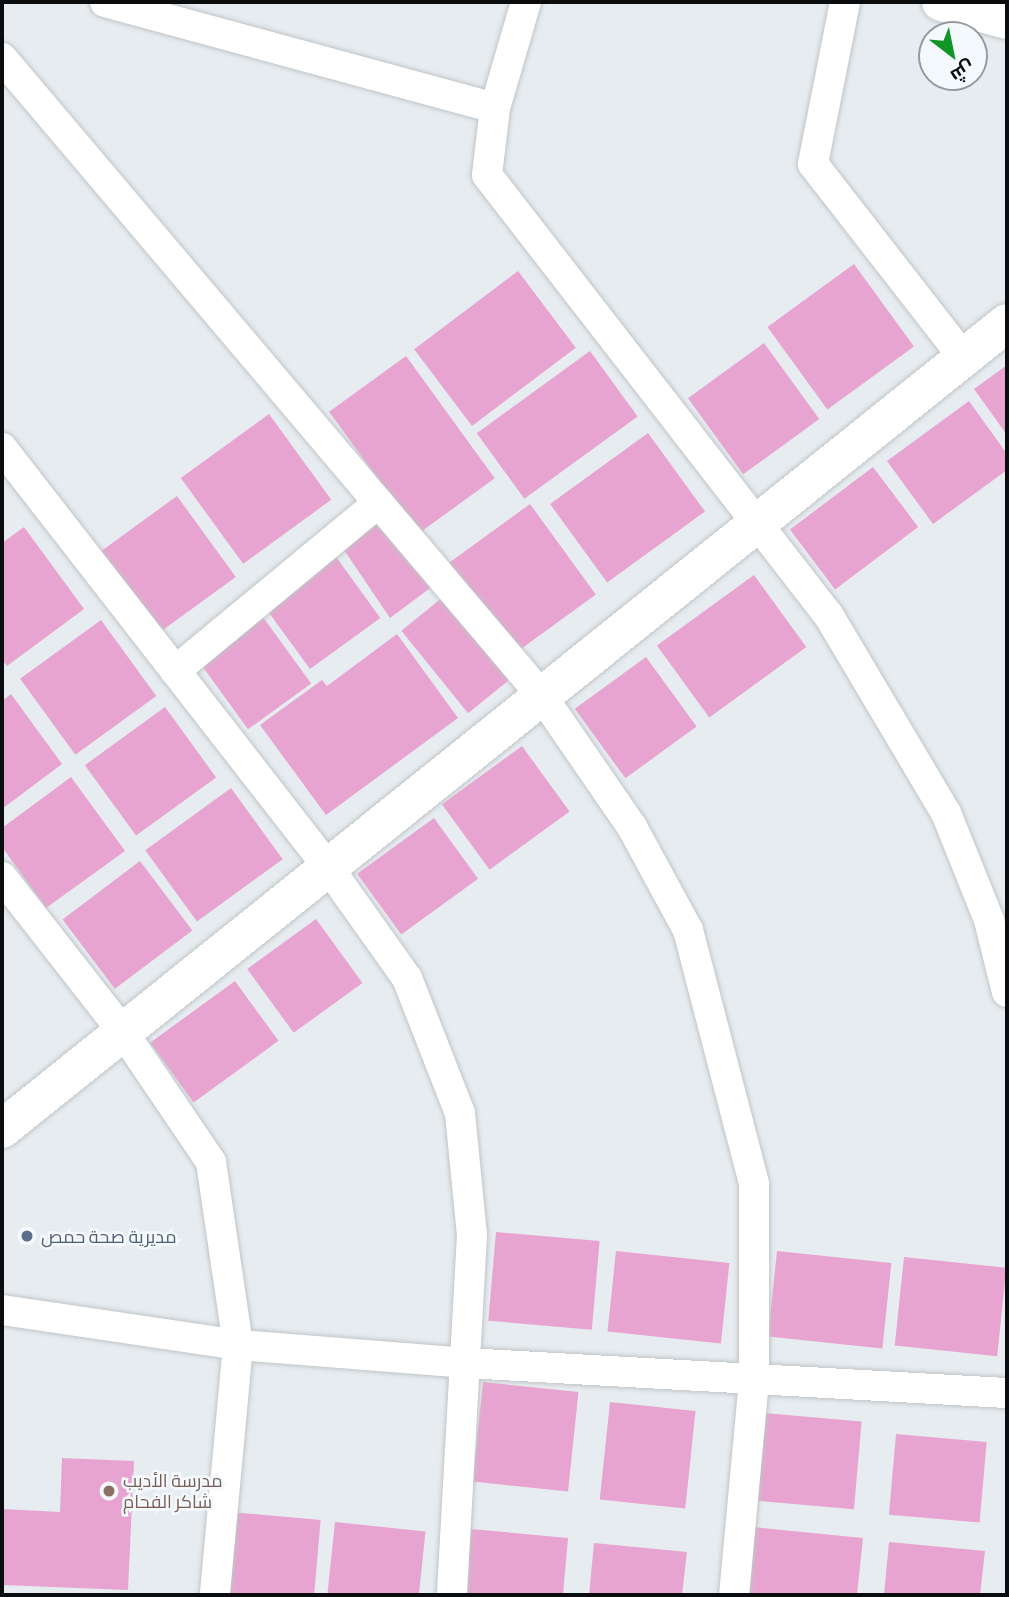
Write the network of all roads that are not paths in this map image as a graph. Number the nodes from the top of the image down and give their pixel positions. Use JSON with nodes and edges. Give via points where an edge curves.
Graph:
{"nodes":[{"id":1,"x":105,"y":2,"type":"edge"},
{"id":2,"x":526,"y":2,"type":"edge"},
{"id":3,"x":845,"y":2,"type":"edge"},
{"id":4,"x":942,"y":2,"type":"edge"},
{"id":5,"x":1007,"y":20,"type":"edge"},
{"id":6,"x":2,"y":58,"type":"edge"},
{"id":7,"x":495,"y":108,"type":"junction"},
{"id":8,"x":1007,"y":323,"type":"edge"},
{"id":9,"x":964,"y":358,"type":"junction"},
{"id":10,"x":2,"y":448,"type":"edge"},
{"id":11,"x":378,"y":503,"type":"junction"},
{"id":12,"x":760,"y":521,"type":"junction"},
{"id":13,"x":175,"y":671,"type":"junction"},
{"id":14,"x":542,"y":696,"type":"junction"},
{"id":15,"x":328,"y":867,"type":"junction"},
{"id":16,"x":2,"y":877,"type":"edge"},
{"id":17,"x":998,"y":917,"type":"edge"},
{"id":18,"x":1007,"y":992,"type":"edge"},
{"id":19,"x":123,"y":1032,"type":"junction"},
{"id":20,"x":2,"y":1129,"type":"edge"},
{"id":21,"x":2,"y":1310,"type":"edge"},
{"id":22,"x":238,"y":1345,"type":"junction"},
{"id":23,"x":465,"y":1363,"type":"junction"},
{"id":24,"x":754,"y":1380,"type":"junction"},
{"id":25,"x":1007,"y":1393,"type":"edge"},
{"id":26,"x":215,"y":1595,"type":"edge"},
{"id":27,"x":452,"y":1595,"type":"edge"},
{"id":28,"x":734,"y":1595,"type":"edge"}],
"edges":[{"from":1,"to":7,"type":"street"},
{"from":2,"to":7,"type":"street"},
{"from":3,"to":9,"type":"street","via":[[813,164]]},
{"from":4,"to":5,"type":"main road"},
{"from":6,"to":11,"type":"street"},
{"from":7,"to":12,"type":"street","via":[[488,175]]},
{"from":8,"to":9,"type":"main road"},
{"from":9,"to":12,"type":"main road"},
{"from":10,"to":13,"type":"street"},
{"from":11,"to":13,"type":"street"},
{"from":11,"to":14,"type":"street"},
{"from":12,"to":14,"type":"main road"},
{"from":12,"to":17,"type":"street","via":[[829,616],[946,813]]},
{"from":13,"to":15,"type":"street"},
{"from":14,"to":15,"type":"main road"},
{"from":14,"to":24,"type":"street","via":[[632,827],[688,930],[754,1184]]},
{"from":15,"to":19,"type":"main road"},
{"from":15,"to":23,"type":"street","via":[[407,978],[460,1113],[472,1235]]},
{"from":16,"to":19,"type":"street"},
{"from":17,"to":18,"type":"street"},
{"from":19,"to":20,"type":"main road"},
{"from":19,"to":22,"type":"street","via":[[211,1162]]},
{"from":21,"to":22,"type":"street"},
{"from":22,"to":23,"type":"street"},
{"from":22,"to":26,"type":"street"},
{"from":23,"to":24,"type":"street"},
{"from":23,"to":27,"type":"street"},
{"from":24,"to":25,"type":"street"},
{"from":24,"to":28,"type":"street"}]}
